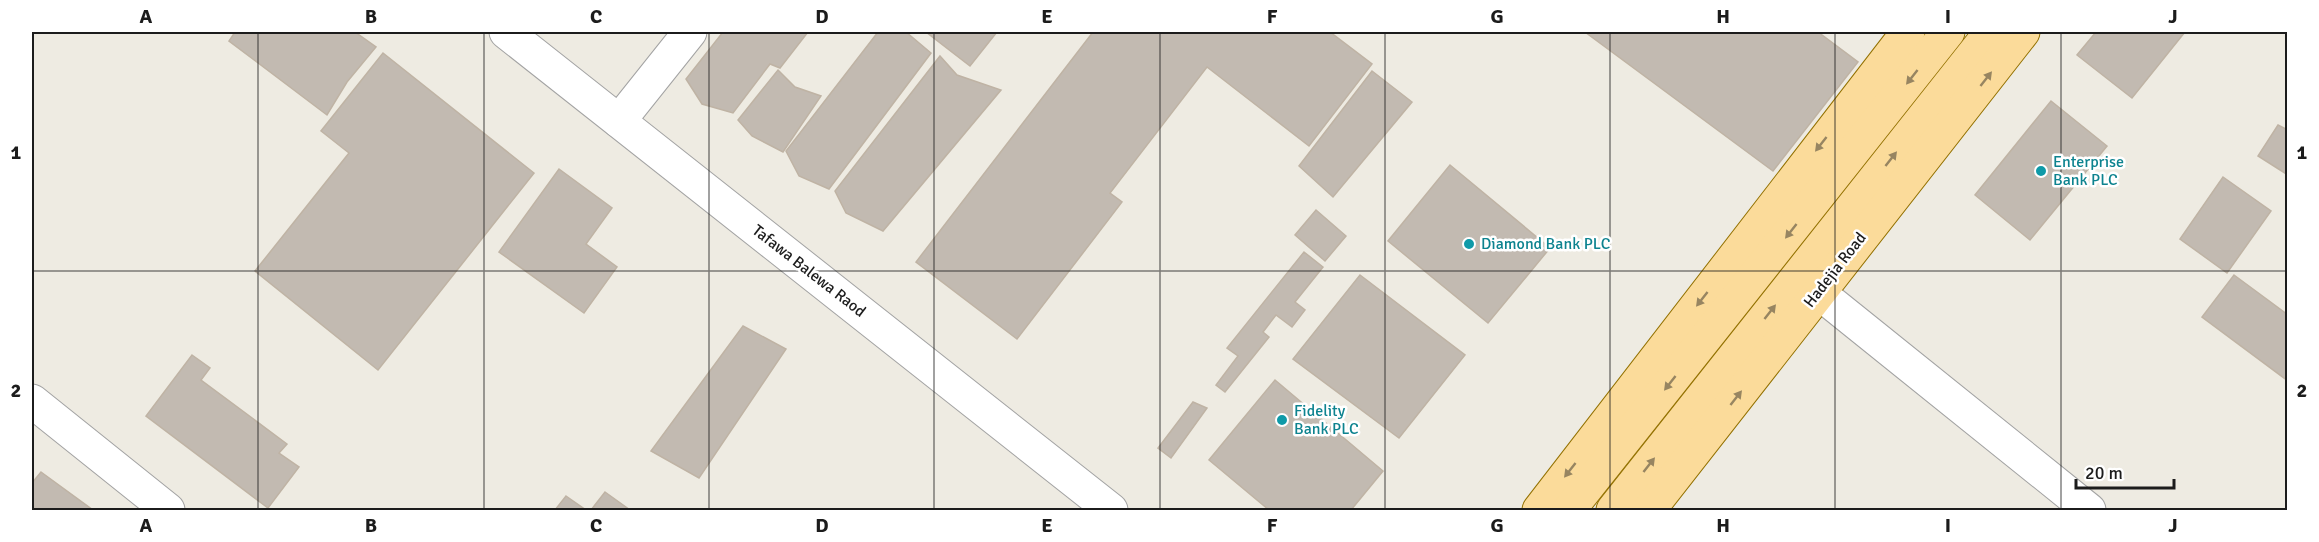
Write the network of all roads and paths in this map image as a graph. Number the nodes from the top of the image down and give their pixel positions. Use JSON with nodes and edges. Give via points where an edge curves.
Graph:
{"nodes":[{"id":1,"x":506,"y":32,"type":"edge"},
{"id":2,"x":690,"y":32,"type":"edge"},
{"id":3,"x":1908,"y":32,"type":"edge"},
{"id":4,"x":1948,"y":32,"type":"edge"},
{"id":5,"x":1991,"y":32,"type":"edge"},
{"id":6,"x":2024,"y":32,"type":"edge"},
{"id":7,"x":619,"y":121,"type":"junction"},
{"id":8,"x":1818,"y":292,"type":"junction"},
{"id":9,"x":32,"y":401,"type":"edge"},
{"id":10,"x":1103,"y":508,"type":"edge"},
{"id":11,"x":168,"y":510,"type":"edge"},
{"id":12,"x":1539,"y":510,"type":"edge"},
{"id":13,"x":1569,"y":510,"type":"edge"},
{"id":14,"x":1613,"y":510,"type":"edge"},
{"id":15,"x":1649,"y":510,"type":"edge"},
{"id":16,"x":2089,"y":510,"type":"edge"}],
"edges":[{"from":1,"to":7,"type":"lane","name":"Tafawa Balewa Raod"},
{"from":2,"to":7,"type":"lane"},
{"from":3,"to":12,"type":"main road","one_way":true},
{"from":4,"to":13,"type":"main road","one_way":true},
{"from":14,"to":5,"type":"main road","one_way":true},
{"from":8,"to":6,"type":"main road","name":"Hadejia Road","one_way":true},
{"from":7,"to":10,"type":"lane","name":"Tafawa Balewa Raod"},
{"from":15,"to":8,"type":"main road","name":"Hadejia Road","one_way":true},
{"from":8,"to":16,"type":"lane"},
{"from":9,"to":11,"type":"lane"}]}
